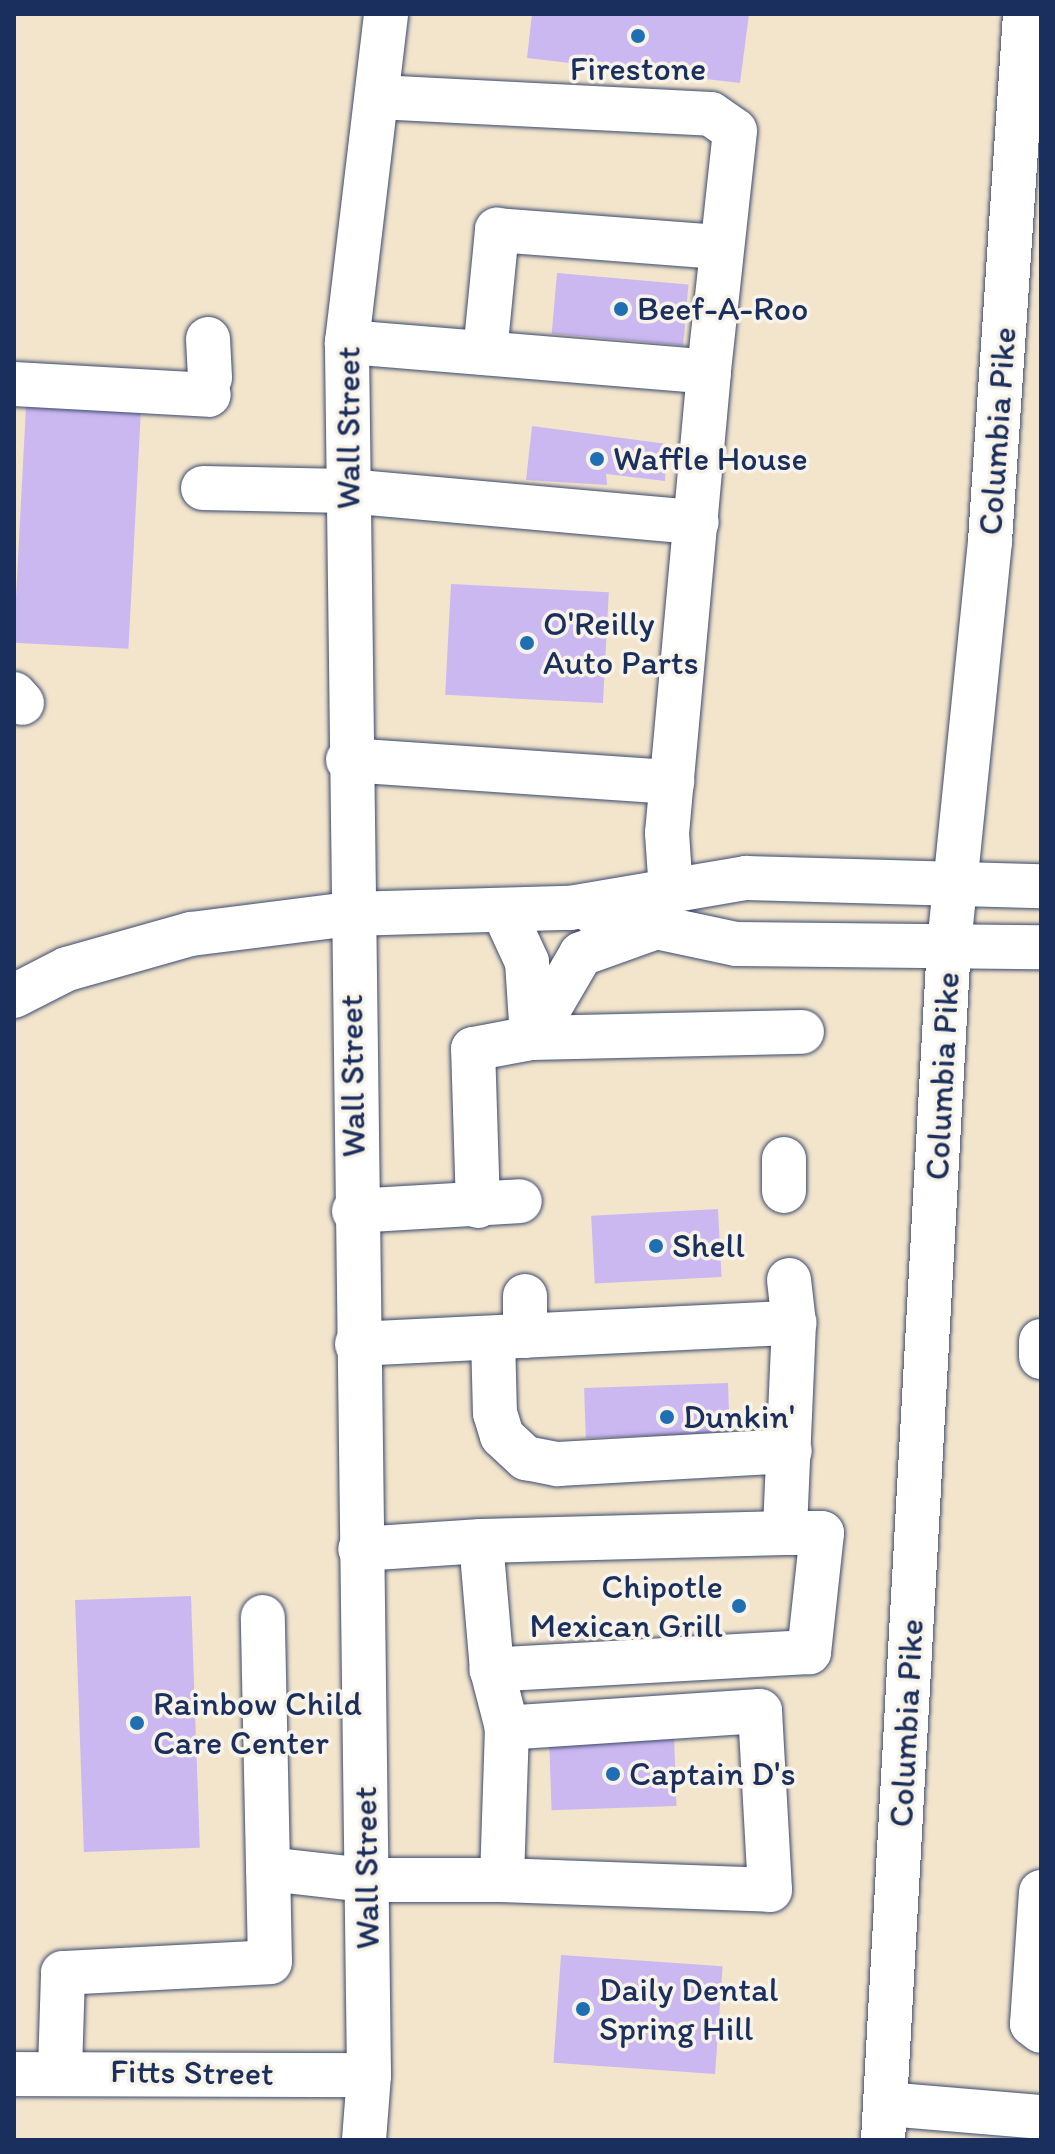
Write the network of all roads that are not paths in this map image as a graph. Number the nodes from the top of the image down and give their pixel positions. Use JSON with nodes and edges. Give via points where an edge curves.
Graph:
{"nodes":[{"id":1,"x":386,"y":14,"type":"edge"},
{"id":2,"x":1025,"y":14,"type":"edge"},
{"id":3,"x":377,"y":97,"type":"junction"},
{"id":4,"x":719,"y":247,"type":"junction"},
{"id":5,"x":347,"y":342,"type":"junction"},
{"id":6,"x":485,"y":353,"type":"junction"},
{"id":7,"x":209,"y":371,"type":"dead end"},
{"id":8,"x":709,"y":372,"type":"junction"},
{"id":9,"x":14,"y":384,"type":"edge"},
{"id":10,"x":203,"y":488,"type":"dead end"},
{"id":11,"x":347,"y":491,"type":"junction"},
{"id":12,"x":697,"y":522,"type":"junction"},
{"id":13,"x":348,"y":760,"type":"junction"},
{"id":14,"x":672,"y":782,"type":"junction"},
{"id":15,"x":957,"y":879,"type":"junction"},
{"id":16,"x":1041,"y":886,"type":"edge"},
{"id":17,"x":664,"y":909,"type":"junction"},
{"id":18,"x":503,"y":910,"type":"junction"},
{"id":19,"x":349,"y":914,"type":"junction"},
{"id":20,"x":949,"y":945,"type":"junction"},
{"id":21,"x":1041,"y":947,"type":"edge"},
{"id":22,"x":14,"y":996,"type":"edge"},
{"id":23,"x":802,"y":1032,"type":"dead end"},
{"id":24,"x":532,"y":1038,"type":"junction"},
{"id":25,"x":520,"y":1201,"type":"dead end"},
{"id":26,"x":478,"y":1206,"type":"junction"},
{"id":27,"x":354,"y":1211,"type":"junction"},
{"id":28,"x":789,"y":1280,"type":"dead end"},
{"id":29,"x":794,"y":1323,"type":"junction"},
{"id":30,"x":501,"y":1337,"type":"junction"},
{"id":31,"x":1041,"y":1341,"type":"edge"},
{"id":32,"x":357,"y":1344,"type":"junction"},
{"id":33,"x":1041,"y":1357,"type":"edge"},
{"id":34,"x":497,"y":1457,"type":"dead end"},
{"id":35,"x":790,"y":1459,"type":"junction"},
{"id":36,"x":785,"y":1533,"type":"junction"},
{"id":37,"x":481,"y":1541,"type":"junction"},
{"id":38,"x":360,"y":1549,"type":"junction"},
{"id":39,"x":263,"y":1617,"type":"dead end"},
{"id":40,"x":492,"y":1670,"type":"junction"},
{"id":41,"x":507,"y":1728,"type":"junction"},
{"id":42,"x":268,"y":1869,"type":"junction"},
{"id":43,"x":366,"y":1880,"type":"junction"},
{"id":44,"x":502,"y":1880,"type":"junction"},
{"id":45,"x":1041,"y":1892,"type":"edge"},
{"id":46,"x":1041,"y":2031,"type":"edge"},
{"id":47,"x":60,"y":2070,"type":"junction"},
{"id":48,"x":14,"y":2074,"type":"edge"},
{"id":49,"x":369,"y":2075,"type":"junction"},
{"id":50,"x":1041,"y":2117,"type":"edge"},
{"id":51,"x":884,"y":2122,"type":"edge"},
{"id":52,"x":364,"y":2140,"type":"edge"}],
"edges":[{"from":1,"to":3,"type":"street","name":"Wall Street"},
{"from":2,"to":15,"type":"street","name":"Columbia Pike","via":[[989,557]]},
{"from":3,"to":4,"type":"street","via":[[711,114],[735,131]]},
{"from":3,"to":5,"type":"street","name":"Wall Street"},
{"from":4,"to":6,"type":"street","via":[[497,230]]},
{"from":4,"to":8,"type":"street"},
{"from":5,"to":6,"type":"street"},
{"from":5,"to":11,"type":"street","name":"Wall Street"},
{"from":6,"to":8,"type":"street"},
{"from":7,"to":9,"type":"street"},
{"from":8,"to":12,"type":"street"},
{"from":10,"to":11,"type":"street"},
{"from":11,"to":12,"type":"street"},
{"from":11,"to":13,"type":"street","name":"Wall Street"},
{"from":12,"to":14,"type":"street"},
{"from":13,"to":14,"type":"street"},
{"from":13,"to":19,"type":"street","name":"Wall Street"},
{"from":14,"to":17,"type":"street"},
{"from":15,"to":16,"type":"street"},
{"from":15,"to":17,"type":"street","via":[[746,878]]},
{"from":15,"to":20,"type":"street","name":"Columbia Pike"},
{"from":17,"to":18,"type":"street"},
{"from":17,"to":20,"type":"street","via":[[736,944]]},
{"from":17,"to":24,"type":"street","via":[[581,954]]},
{"from":18,"to":19,"type":"street"},
{"from":18,"to":24,"type":"street","via":[[527,962]]},
{"from":19,"to":22,"type":"street","via":[[191,934],[67,969]]},
{"from":19,"to":27,"type":"street","name":"Wall Street"},
{"from":20,"to":21,"type":"street"},
{"from":20,"to":51,"type":"street","name":"Columbia Pike"},
{"from":23,"to":24,"type":"street"},
{"from":24,"to":26,"type":"street","via":[[473,1049]]},
{"from":25,"to":26,"type":"street"},
{"from":26,"to":27,"type":"street"},
{"from":27,"to":32,"type":"street","name":"Wall Street"},
{"from":28,"to":29,"type":"street"},
{"from":29,"to":30,"type":"street"},
{"from":29,"to":35,"type":"street"},
{"from":30,"to":32,"type":"street"},
{"from":30,"to":35,"type":"street","via":[[495,1413],[502,1436],[526,1458],[558,1464]]},
{"from":31,"to":33,"type":"street"},
{"from":32,"to":38,"type":"street","name":"Wall Street"},
{"from":34,"to":35,"type":"street","via":[[513,1471],[544,1477]]},
{"from":35,"to":36,"type":"street"},
{"from":36,"to":37,"type":"street"},
{"from":36,"to":40,"type":"street","via":[[822,1533],[809,1652]]},
{"from":37,"to":38,"type":"street"},
{"from":37,"to":40,"type":"street"},
{"from":38,"to":43,"type":"street","name":"Wall Street"},
{"from":39,"to":42,"type":"street"},
{"from":40,"to":41,"type":"street"},
{"from":41,"to":44,"type":"street"},
{"from":41,"to":44,"type":"street","via":[[760,1711],[770,1890]]},
{"from":42,"to":43,"type":"street"},
{"from":42,"to":47,"type":"street","via":[[270,1962],[63,1973]]},
{"from":43,"to":44,"type":"street"},
{"from":43,"to":49,"type":"street","name":"Wall Street"},
{"from":45,"to":46,"type":"street","via":[[1032,2024]]},
{"from":47,"to":48,"type":"street","name":"Fitts Street"},
{"from":47,"to":49,"type":"street","name":"Fitts Street"},
{"from":49,"to":52,"type":"street","name":"Wall Street"},
{"from":50,"to":51,"type":"street"}]}
